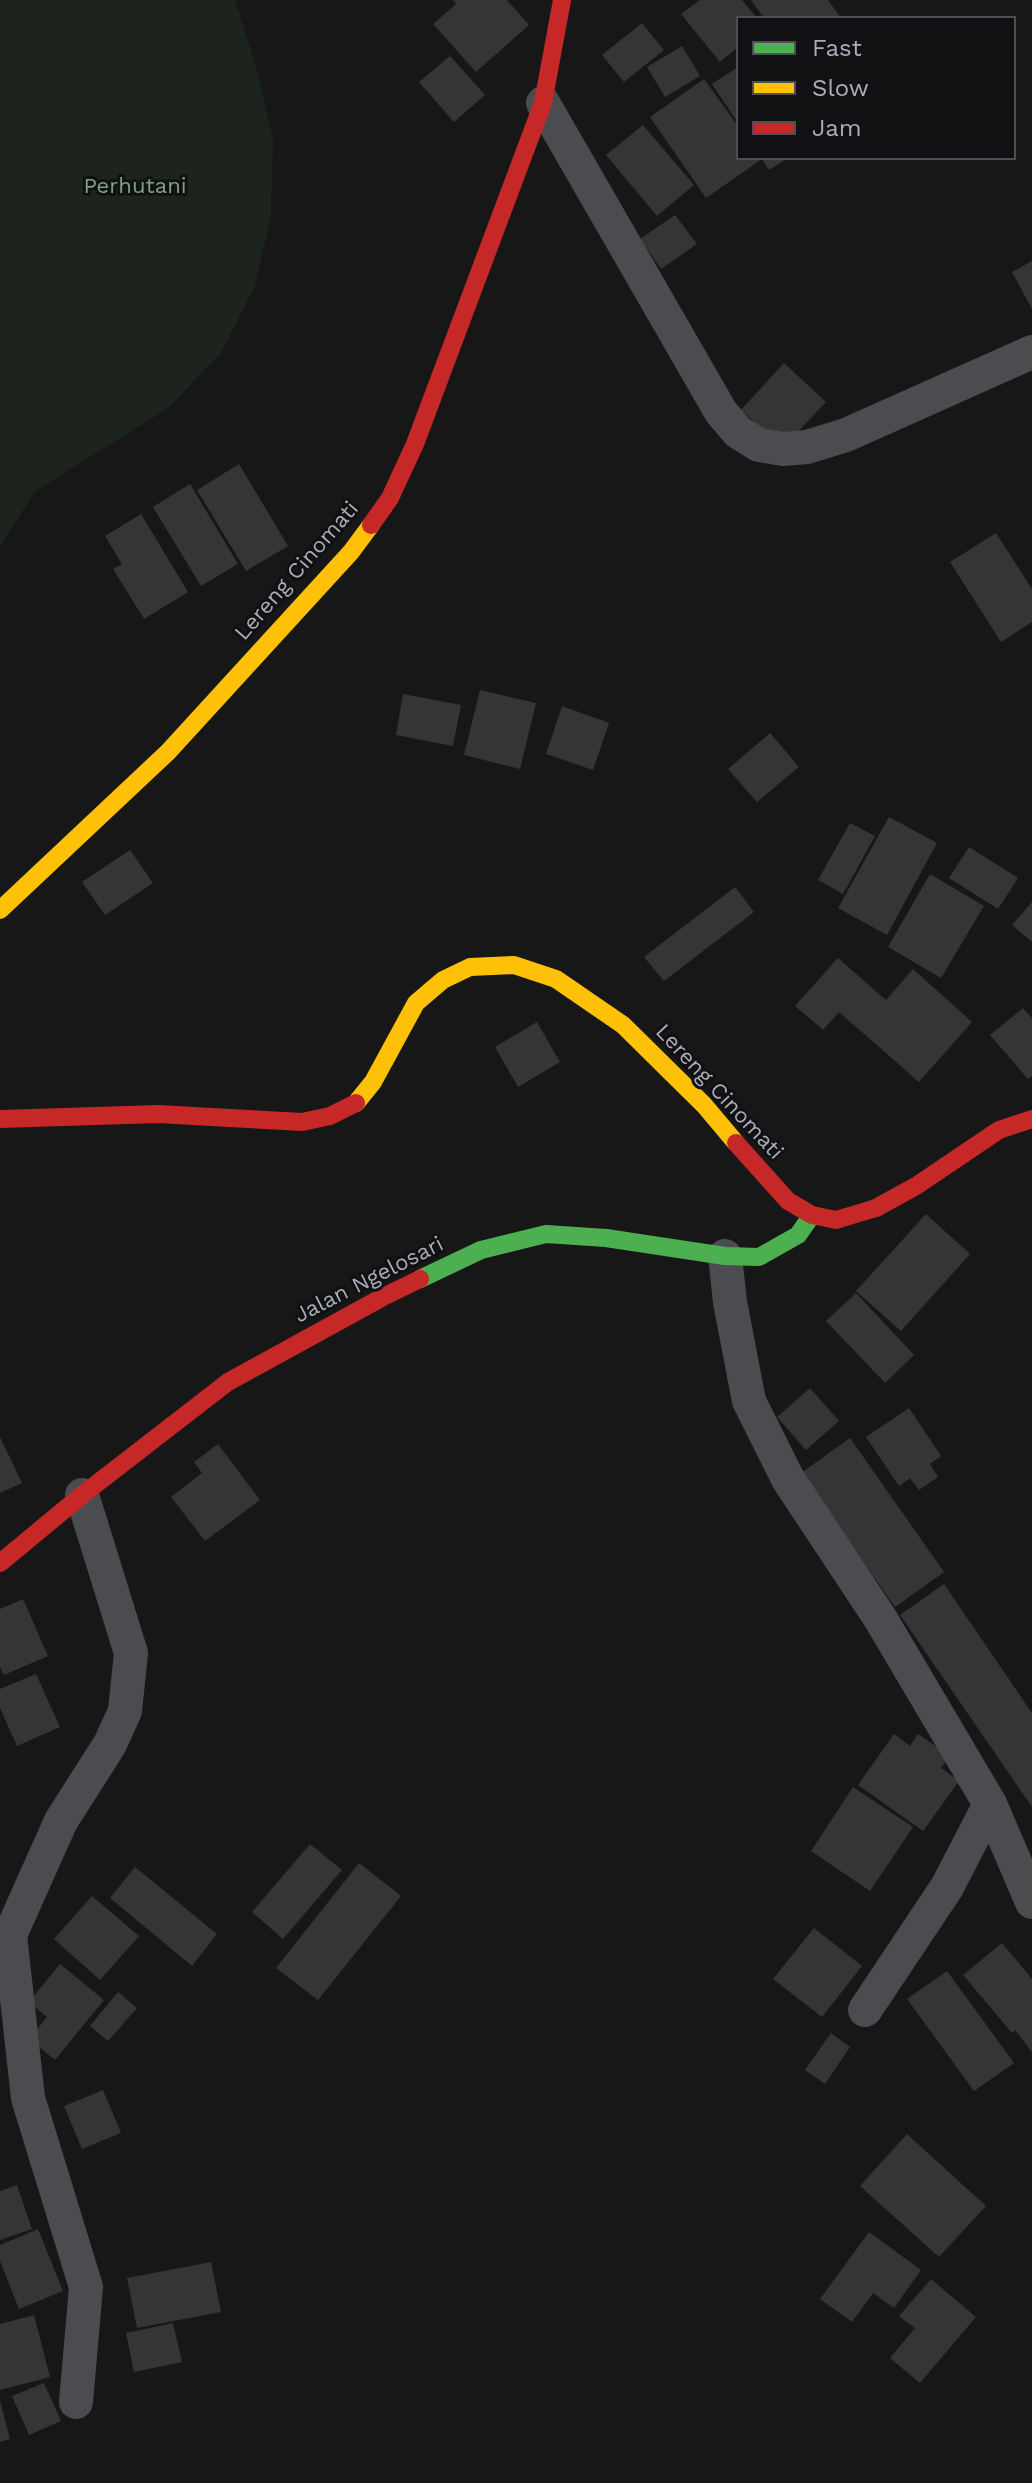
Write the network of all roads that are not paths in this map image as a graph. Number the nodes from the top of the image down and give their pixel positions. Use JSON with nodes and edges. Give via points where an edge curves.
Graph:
{"nodes":[{"id":1,"x":562,"y":0,"type":"edge"},
{"id":2,"x":543,"y":103,"type":"junction"},
{"id":3,"x":1032,"y":352,"type":"edge"},
{"id":4,"x":0,"y":910,"type":"edge"},
{"id":5,"x":0,"y":1119,"type":"edge"},
{"id":6,"x":1032,"y":1119,"type":"edge"},
{"id":7,"x":812,"y":1215,"type":"junction"},
{"id":8,"x":725,"y":1256,"type":"junction"},
{"id":9,"x":82,"y":1495,"type":"junction"},
{"id":10,"x":0,"y":1563,"type":"edge"},
{"id":11,"x":990,"y":1804,"type":"junction"},
{"id":12,"x":1032,"y":1902,"type":"edge"},
{"id":13,"x":5,"y":1940,"type":"edge"},
{"id":14,"x":865,"y":2010,"type":"dead end"},
{"id":15,"x":76,"y":2402,"type":"dead end"}],
"edges":[{"from":1,"to":2,"type":"main road","name":"Lereng Cinomati"},
{"from":2,"to":3,"type":"street","via":[[721,412],[759,445],[807,447],[846,435]]},
{"from":2,"to":4,"type":"main road","name":"Lereng Cinomati","via":[[390,498],[351,552],[168,752]]},
{"from":5,"to":7,"type":"main road","name":"Lereng Cinomati","via":[[158,1114],[302,1122],[330,1116],[355,1105],[416,1003],[443,980],[470,967],[514,965],[556,979],[623,1025],[704,1105],[780,1193]]},
{"from":6,"to":7,"type":"main road","via":[[999,1130],[876,1208],[836,1220]]},
{"from":7,"to":8,"type":"main road","name":"Jalan Ngelosari","via":[[798,1235],[759,1257]]},
{"from":8,"to":9,"type":"main road","name":"Jalan Ngelosari","via":[[546,1234],[481,1250],[228,1382]]},
{"from":8,"to":11,"type":"street","via":[[749,1401],[788,1479],[880,1618]]},
{"from":9,"to":10,"type":"main road","name":"Jalan Ngelosari"},
{"from":9,"to":13,"type":"street","via":[[131,1653],[125,1711],[61,1821]]},
{"from":11,"to":12,"type":"street"},
{"from":11,"to":14,"type":"street","via":[[947,1887]]},
{"from":13,"to":15,"type":"street","via":[[28,2098],[86,2287]]}]}
